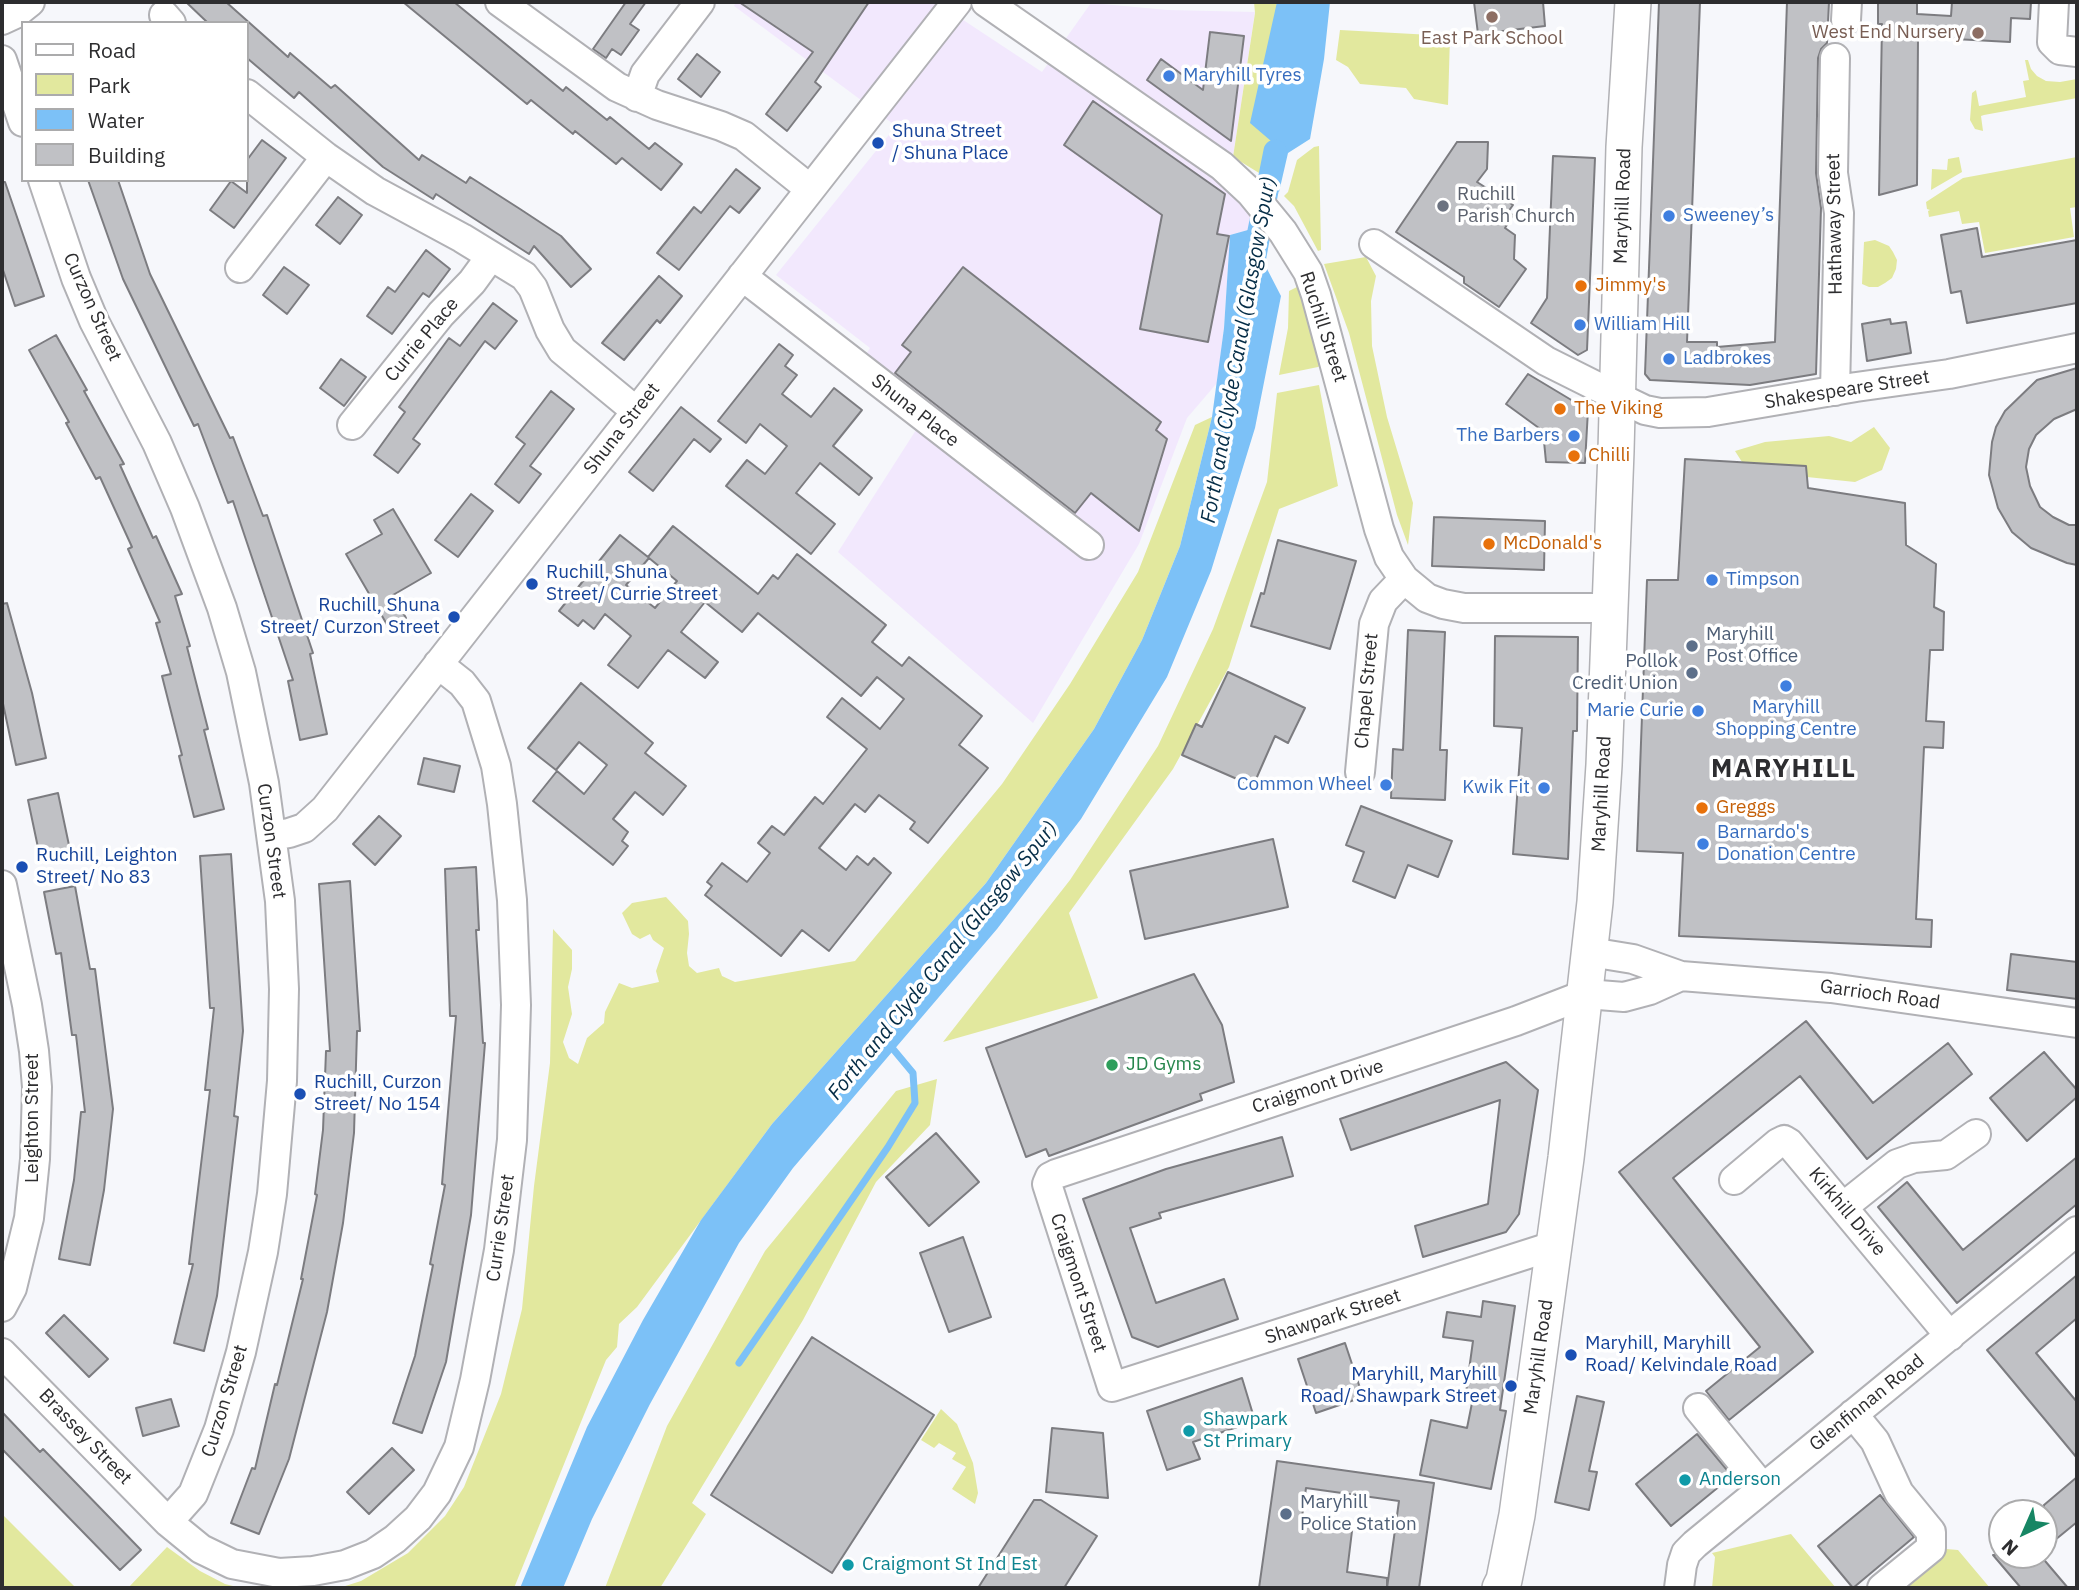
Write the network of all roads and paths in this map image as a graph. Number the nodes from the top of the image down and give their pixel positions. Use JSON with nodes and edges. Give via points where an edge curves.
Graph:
{"nodes":[{"id":1,"x":30,"y":2,"type":"edge"},
{"id":2,"x":500,"y":2,"type":"edge"},
{"id":3,"x":700,"y":2,"type":"edge"},
{"id":4,"x":957,"y":2,"type":"edge"},
{"id":5,"x":986,"y":2,"type":"edge"},
{"id":6,"x":1633,"y":2,"type":"edge"},
{"id":7,"x":2054,"y":2,"type":"edge"},
{"id":8,"x":2,"y":20,"type":"edge"},
{"id":9,"x":2069,"y":51,"type":"edge"},
{"id":10,"x":1835,"y":58,"type":"dead end"},
{"id":11,"x":2,"y":60,"type":"edge"},
{"id":12,"x":248,"y":95,"type":"edge"},
{"id":13,"x":637,"y":97,"type":"junction"},
{"id":14,"x":21,"y":116,"type":"edge"},
{"id":15,"x":326,"y":157,"type":"junction"},
{"id":16,"x":44,"y":182,"type":"edge"},
{"id":17,"x":810,"y":189,"type":"junction"},
{"id":18,"x":1374,"y":244,"type":"dead end"},
{"id":19,"x":491,"y":256,"type":"junction"},
{"id":20,"x":240,"y":268,"type":"dead end"},
{"id":21,"x":742,"y":276,"type":"junction"},
{"id":22,"x":2077,"y":348,"type":"edge"},
{"id":23,"x":1835,"y":391,"type":"junction"},
{"id":24,"x":1618,"y":397,"type":"junction"},
{"id":25,"x":636,"y":411,"type":"junction"},
{"id":26,"x":352,"y":425,"type":"dead end"},
{"id":27,"x":1089,"y":545,"type":"dead end"},
{"id":28,"x":1404,"y":579,"type":"junction"},
{"id":29,"x":1610,"y":608,"type":"junction"},
{"id":30,"x":438,"y":664,"type":"junction"},
{"id":31,"x":1360,"y":772,"type":"dead end"},
{"id":32,"x":272,"y":836,"type":"junction"},
{"id":33,"x":2,"y":885,"type":"edge"},
{"id":34,"x":1590,"y":952,"type":"junction"},
{"id":35,"x":1681,"y":976,"type":"junction"},
{"id":36,"x":1586,"y":993,"type":"junction"},
{"id":37,"x":2077,"y":1023,"type":"edge"},
{"id":38,"x":1976,"y":1134,"type":"dead end"},
{"id":39,"x":1049,"y":1179,"type":"joint"},
{"id":40,"x":1734,"y":1180,"type":"dead end"},
{"id":41,"x":1843,"y":1207,"type":"junction"},
{"id":42,"x":2077,"y":1231,"type":"edge"},
{"id":43,"x":1553,"y":1246,"type":"junction"},
{"id":44,"x":2,"y":1307,"type":"edge"},
{"id":45,"x":1950,"y":1336,"type":"junction"},
{"id":46,"x":2,"y":1353,"type":"edge"},
{"id":47,"x":1112,"y":1387,"type":"joint"},
{"id":48,"x":1698,"y":1408,"type":"dead end"},
{"id":49,"x":1853,"y":1414,"type":"junction"},
{"id":50,"x":1763,"y":1488,"type":"junction"},
{"id":51,"x":168,"y":1522,"type":"junction"},
{"id":52,"x":1503,"y":1586,"type":"edge"},
{"id":53,"x":1679,"y":1588,"type":"edge"},
{"id":54,"x":1882,"y":1588,"type":"edge"}],
"edges":[{"from":1,"to":8,"type":"street"},
{"from":2,"to":13,"type":"street"},
{"from":3,"to":13,"type":"street","via":[[645,74]]},
{"from":4,"to":17,"type":"street","name":"Shuna Street"},
{"from":5,"to":28,"type":"street","name":"Ruchill Street","via":[[1230,173],[1292,244],[1328,331],[1384,545]]},
{"from":6,"to":24,"type":"main road","name":"Maryhill Road"},
{"from":7,"to":9,"type":"street","via":[[2052,42]]},
{"from":10,"to":23,"type":"street","name":"Hathaway Street","via":[[1833,173],[1839,214]]},
{"from":11,"to":14,"type":"street"},
{"from":12,"to":15,"type":"street"},
{"from":13,"to":17,"type":"street","via":[[733,130]]},
{"from":15,"to":19,"type":"street","via":[[394,203]]},
{"from":15,"to":20,"type":"street"},
{"from":16,"to":32,"type":"street","name":"Curzon Street","via":[[90,311],[157,443],[222,608],[241,672]]},
{"from":17,"to":21,"type":"street","name":"Shuna Street"},
{"from":18,"to":24,"type":"street","name":"Shakespeare Street","via":[[1546,361]]},
{"from":19,"to":25,"type":"street","via":[[529,282],[562,350]]},
{"from":19,"to":26,"type":"street","name":"Currie Place"},
{"from":21,"to":25,"type":"street","name":"Shuna Street"},
{"from":21,"to":27,"type":"street","name":"Shuna Place"},
{"from":22,"to":23,"type":"street","name":"Shakespeare Street"},
{"from":23,"to":24,"type":"street","name":"Shakespeare Street","via":[[1691,414],[1645,410]]},
{"from":24,"to":29,"type":"main road","name":"Maryhill Road"},
{"from":25,"to":30,"type":"street","name":"Shuna Street"},
{"from":28,"to":29,"type":"street","name":"Ruchill Street","via":[[1427,598],[1464,608]]},
{"from":28,"to":31,"type":"street","name":"Chapel Street","via":[[1383,601],[1374,624]]},
{"from":29,"to":34,"type":"main road","name":"Maryhill Road"},
{"from":30,"to":32,"type":"street","name":"Shuna Street","via":[[316,819],[296,831]]},
{"from":30,"to":51,"type":"street","name":"Currie Street","via":[[471,693],[488,735],[502,804],[515,951],[516,1051],[509,1178],[484,1336],[459,1447],[437,1493],[418,1518],[384,1547],[345,1565],[297,1573],[246,1568],[201,1549]]},
{"from":32,"to":51,"type":"street","name":"Curzon Street","via":[[285,1014],[268,1222],[241,1352],[219,1429],[193,1493]]},
{"from":33,"to":44,"type":"street","name":"Leighton Street","via":[[31,1034],[37,1105],[29,1218],[14,1281]]},
{"from":34,"to":35,"type":"street","name":"Garrioch Road","via":[[1633,959]]},
{"from":34,"to":36,"type":"main road","name":"Maryhill Road"},
{"from":35,"to":36,"type":"street","name":"Garrioch Road","via":[[1625,997]]},
{"from":35,"to":37,"type":"street","name":"Garrioch Road","via":[[1831,988]]},
{"from":36,"to":39,"type":"street","name":"Craigmont Drive","via":[[1516,1021]]},
{"from":36,"to":43,"type":"main road","name":"Maryhill Road"},
{"from":38,"to":41,"type":"street","via":[[1946,1155],[1896,1164]]},
{"from":39,"to":47,"type":"street","name":"Craigmont Street","via":[[1047,1187]]},
{"from":40,"to":41,"type":"street","name":"Kirkhill Drive","via":[[1784,1140]]},
{"from":41,"to":45,"type":"street","name":"Kirkhill Drive"},
{"from":42,"to":45,"type":"street","name":"Glenfinnan Road"},
{"from":43,"to":47,"type":"street","name":"Shawpark Street"},
{"from":43,"to":52,"type":"main road","name":"Maryhill Road","via":[[1517,1515]]},
{"from":45,"to":49,"type":"street","name":"Glenfinnan Road"},
{"from":46,"to":51,"type":"street","name":"Brassey Street"},
{"from":48,"to":50,"type":"street"},
{"from":49,"to":50,"type":"street","name":"Glenfinnan Road"},
{"from":49,"to":54,"type":"street","via":[[1875,1441],[1899,1493],[1931,1532],[1931,1548]]},
{"from":50,"to":53,"type":"street","name":"Glenfinnan Road","via":[[1690,1549],[1680,1571]]}]}
